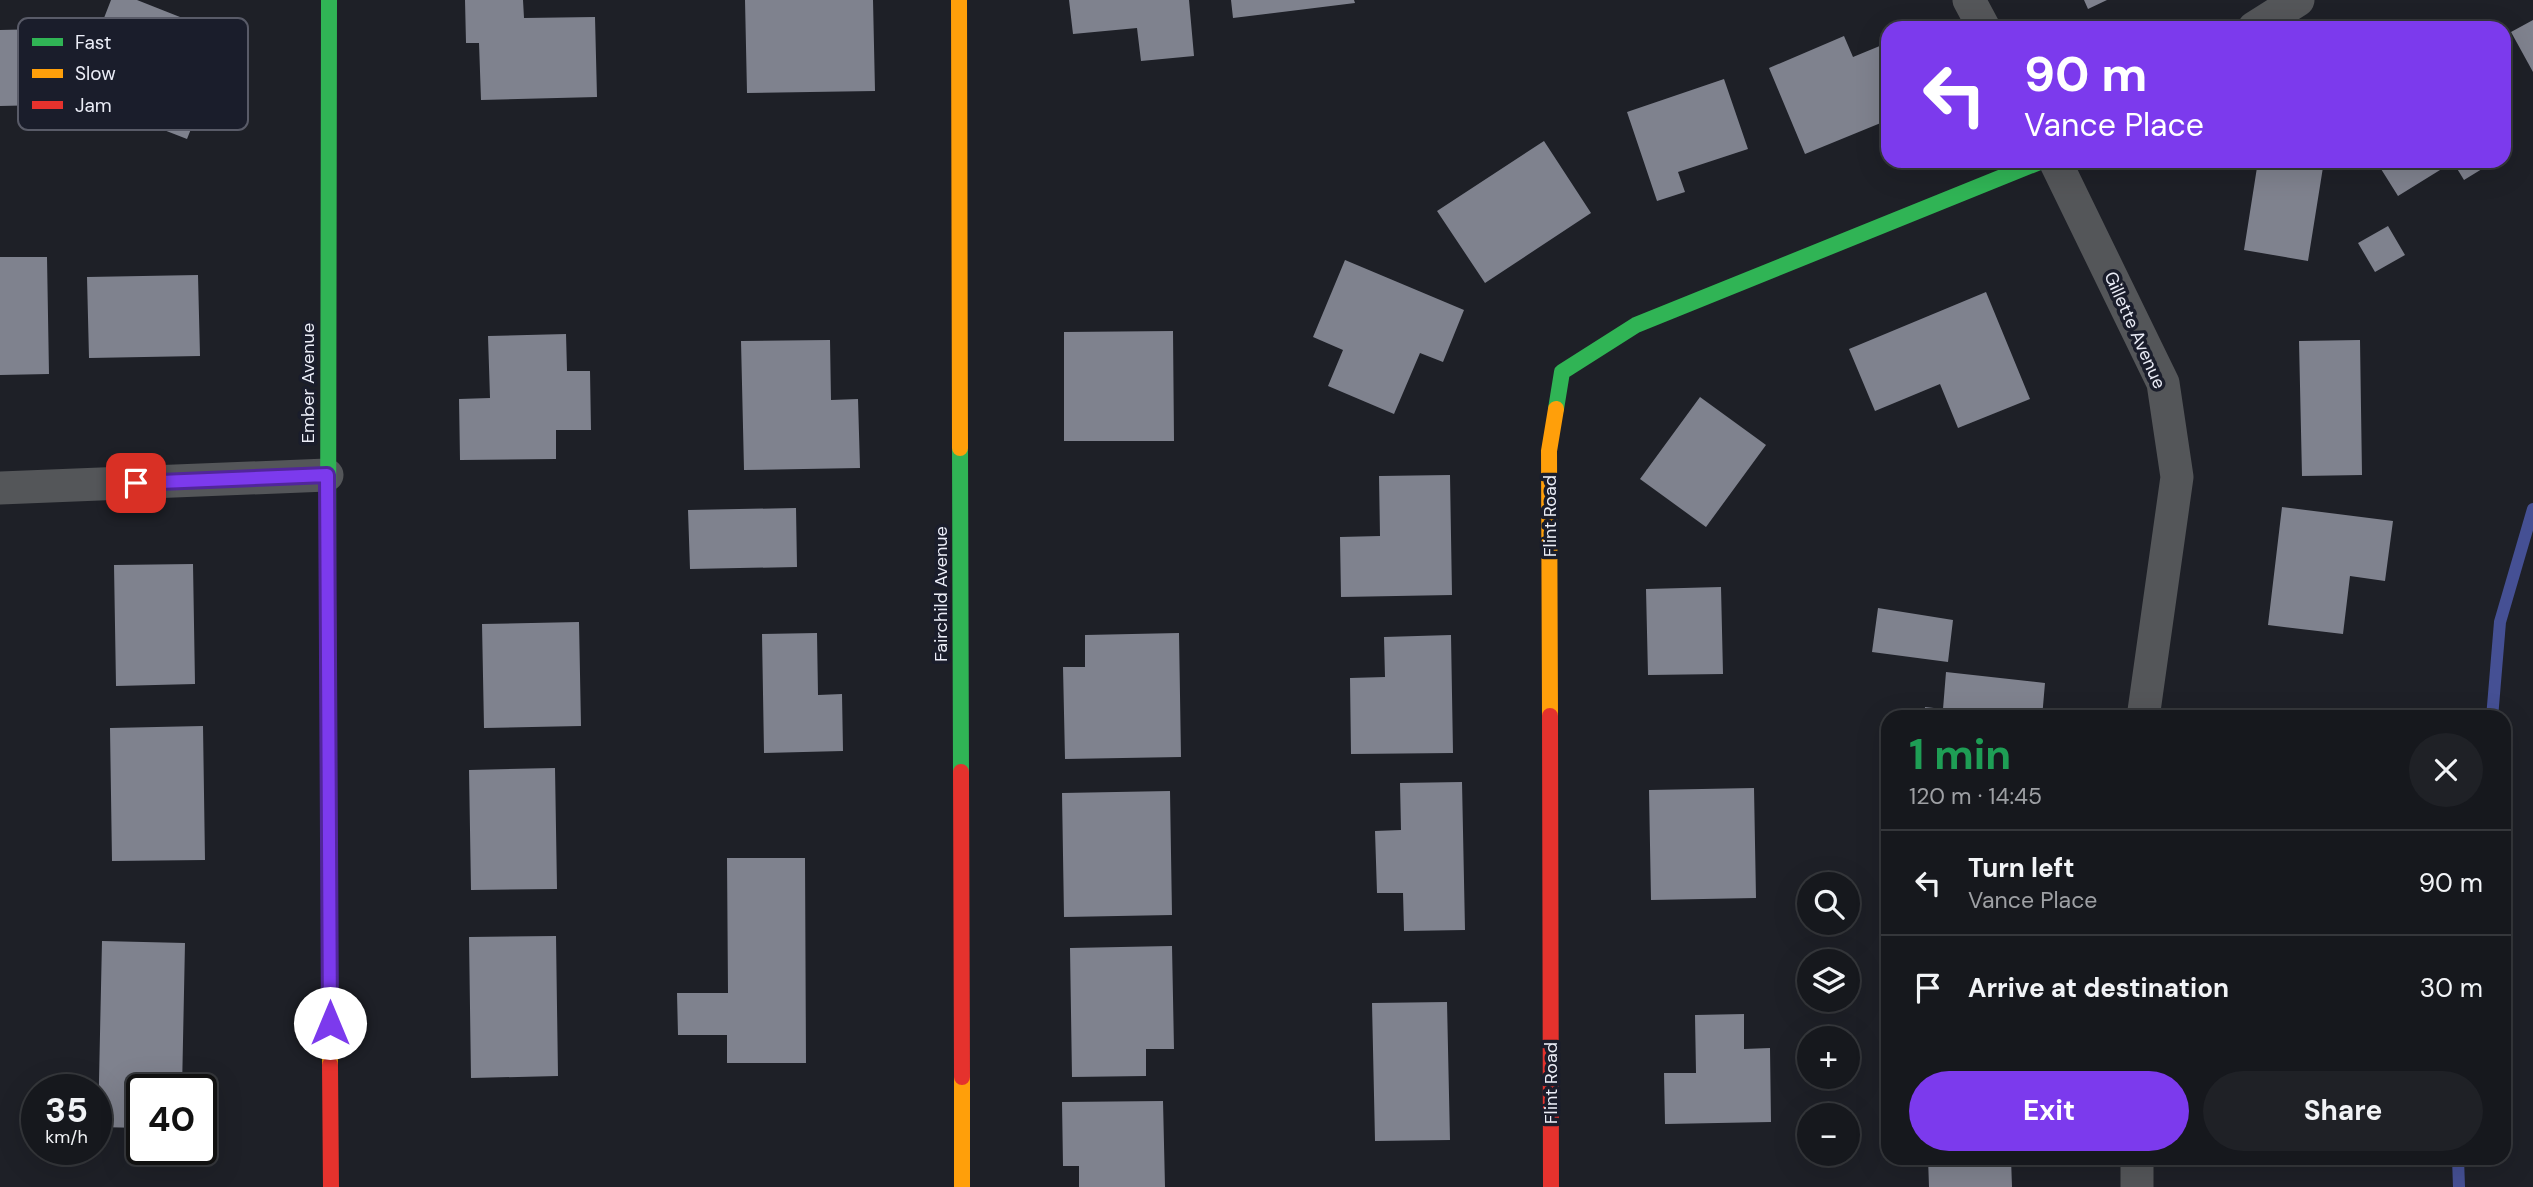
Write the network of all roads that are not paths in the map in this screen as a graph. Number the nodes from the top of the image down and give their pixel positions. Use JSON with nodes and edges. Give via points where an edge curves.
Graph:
{"nodes":[{"id":1,"x":329,"y":0,"type":"edge"},
{"id":2,"x":959,"y":0,"type":"edge"},
{"id":3,"x":1969,"y":0,"type":"edge"},
{"id":4,"x":2298,"y":0,"type":"edge"},
{"id":5,"x":1980,"y":21,"type":"edge"},
{"id":6,"x":2265,"y":21,"type":"edge"},
{"id":7,"x":2025,"y":168,"type":"edge"},
{"id":8,"x":2058,"y":168,"type":"edge"},
{"id":9,"x":327,"y":475,"type":"junction"},
{"id":10,"x":0,"y":488,"type":"edge"},
{"id":11,"x":2144,"y":710,"type":"edge"},
{"id":12,"x":2137,"y":1165,"type":"edge"},
{"id":13,"x":331,"y":1187,"type":"edge"},
{"id":14,"x":962,"y":1187,"type":"edge"},
{"id":15,"x":1551,"y":1187,"type":"edge"},
{"id":16,"x":2137,"y":1187,"type":"edge"}],
"edges":[{"from":1,"to":9,"type":"street","name":"Ember Avenue"},
{"from":2,"to":14,"type":"street","name":"Fairchild Avenue"},
{"from":3,"to":5,"type":"street"},
{"from":4,"to":6,"type":"street"},
{"from":7,"to":15,"type":"street","name":"Flint Road","via":[[1636,325],[1562,372],[1549,451]]},
{"from":8,"to":11,"type":"street","name":"Gillette Avenue","via":[[2163,383],[2177,477]]},
{"from":9,"to":10,"type":"street"},
{"from":9,"to":13,"type":"street","name":"Ember Avenue"},
{"from":12,"to":16,"type":"street"}]}
